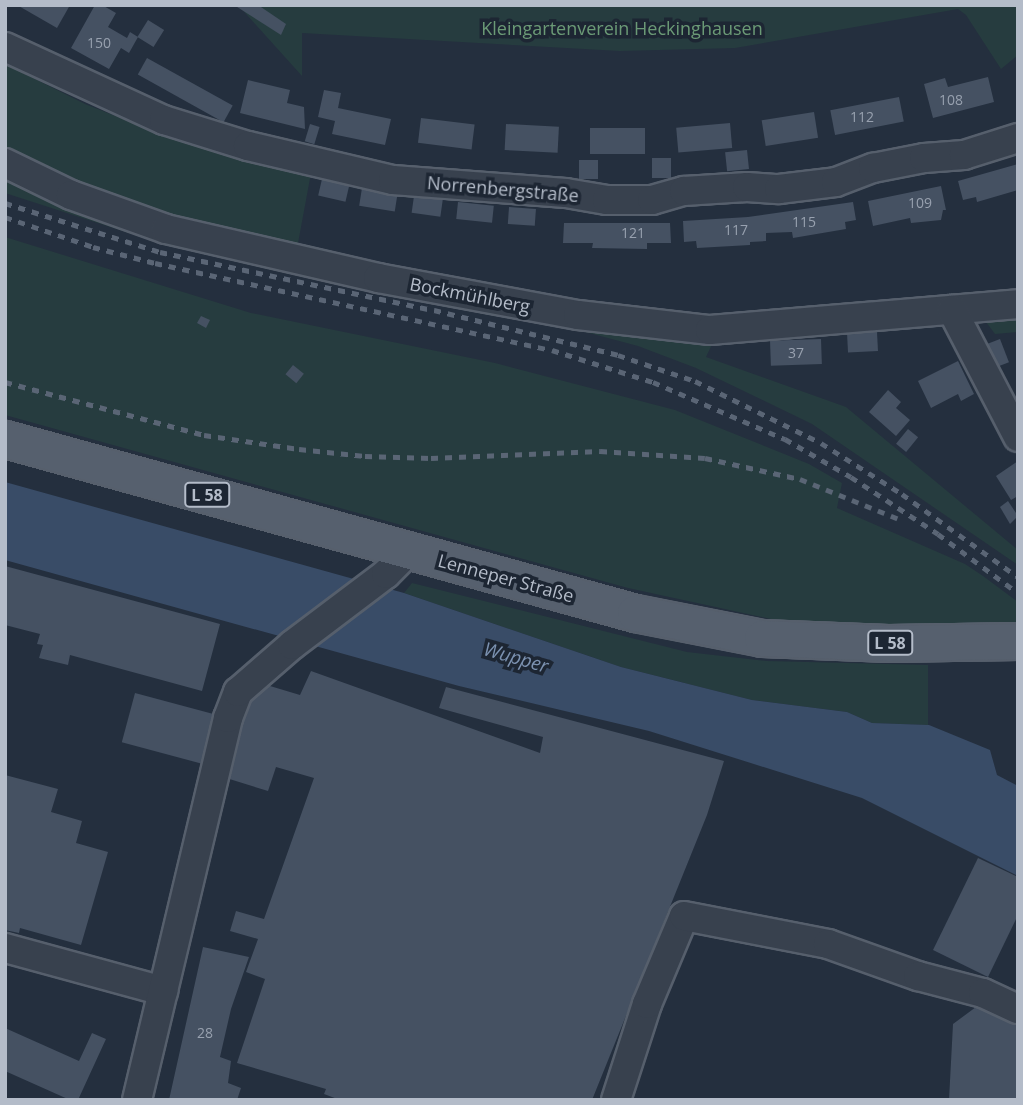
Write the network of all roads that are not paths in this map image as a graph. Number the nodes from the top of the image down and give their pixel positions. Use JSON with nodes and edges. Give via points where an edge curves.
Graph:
{"nodes":[{"id":1,"x":5,"y":47,"type":"edge"},
{"id":2,"x":1018,"y":138,"type":"edge"},
{"id":3,"x":5,"y":163,"type":"edge"},
{"id":4,"x":1018,"y":304,"type":"edge"},
{"id":5,"x":952,"y":310,"type":"junction"},
{"id":6,"x":1018,"y":437,"type":"edge"},
{"id":7,"x":5,"y":439,"type":"edge"},
{"id":8,"x":398,"y":562,"type":"junction"},
{"id":9,"x":1018,"y":641,"type":"edge"},
{"id":10,"x":5,"y":948,"type":"edge"},
{"id":11,"x":163,"y":991,"type":"junction"},
{"id":12,"x":1018,"y":1009,"type":"edge"},
{"id":13,"x":138,"y":1100,"type":"edge"},
{"id":14,"x":616,"y":1100,"type":"edge"}],
"edges":[{"from":1,"to":2,"type":"street","name":"Norrenbergstraße","via":[[164,120],[248,146],[393,180],[607,200],[652,200],[684,191],[779,189],[836,182],[873,168],[964,155]]},
{"from":3,"to":5,"type":"street","name":"Bockmühlberg","via":[[71,195],[166,229],[378,278],[578,315],[710,330]]},
{"from":4,"to":5,"type":"street","name":"Bockmühlberg"},
{"from":5,"to":6,"type":"street"},
{"from":7,"to":8,"type":"main road","name":"Lenneper Straße","number":"L 58"},
{"from":8,"to":9,"type":"main road","name":"Lenneper Straße","number":"L 58","via":[[762,638],[888,643]]},
{"from":8,"to":11,"type":"street","via":[[238,692]]},
{"from":10,"to":11,"type":"street"},
{"from":11,"to":13,"type":"street"},
{"from":12,"to":14,"type":"street","via":[[983,993],[828,944],[684,916]]}]}
